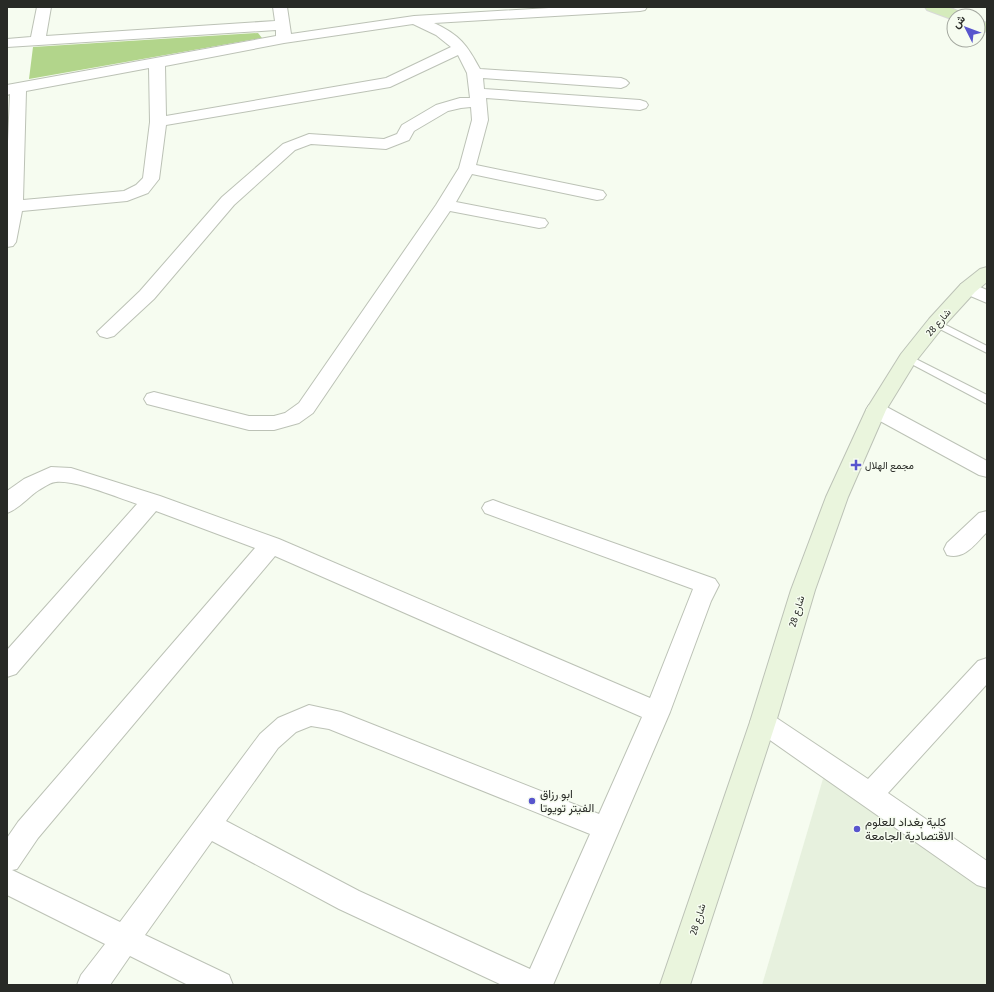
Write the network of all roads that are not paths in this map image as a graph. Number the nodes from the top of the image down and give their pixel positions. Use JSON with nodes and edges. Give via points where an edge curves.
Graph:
{"nodes":[{"id":1,"x":44,"y":7,"type":"edge"},
{"id":2,"x":280,"y":7,"type":"edge"},
{"id":3,"x":640,"y":7,"type":"edge"},
{"id":4,"x":932,"y":7,"type":"edge"},
{"id":5,"x":946,"y":12,"type":"edge"},
{"id":6,"x":414,"y":20,"type":"junction"},
{"id":7,"x":283,"y":32,"type":"junction"},
{"id":8,"x":38,"y":41,"type":"junction"},
{"id":9,"x":7,"y":43,"type":"edge"},
{"id":10,"x":461,"y":48,"type":"junction"},
{"id":11,"x":157,"y":62,"type":"junction"},
{"id":12,"x":475,"y":73,"type":"junction"},
{"id":13,"x":621,"y":83,"type":"dead end"},
{"id":14,"x":12,"y":89,"type":"edge"},
{"id":15,"x":477,"y":98,"type":"junction"},
{"id":16,"x":640,"y":105,"type":"dead end"},
{"id":17,"x":158,"y":122,"type":"junction"},
{"id":18,"x":467,"y":168,"type":"junction"},
{"id":19,"x":597,"y":195,"type":"dead end"},
{"id":20,"x":445,"y":205,"type":"junction"},
{"id":21,"x":14,"y":206,"type":"junction"},
{"id":22,"x":539,"y":223,"type":"dead end"},
{"id":23,"x":7,"y":242,"type":"edge"},
{"id":24,"x":987,"y":273,"type":"edge"},
{"id":25,"x":978,"y":292,"type":"edge"},
{"id":26,"x":936,"y":324,"type":"junction"},
{"id":27,"x":107,"y":332,"type":"dead end"},
{"id":28,"x":987,"y":350,"type":"edge"},
{"id":29,"x":908,"y":358,"type":"junction"},
{"id":30,"x":154,"y":399,"type":"dead end"},
{"id":31,"x":987,"y":400,"type":"edge"},
{"id":32,"x":876,"y":410,"type":"junction"},
{"id":33,"x":987,"y":470,"type":"edge"},
{"id":34,"x":152,"y":501,"type":"junction"},
{"id":35,"x":7,"y":505,"type":"edge"},
{"id":36,"x":493,"y":508,"type":"dead end"},
{"id":37,"x":987,"y":519,"type":"edge"},
{"id":38,"x":270,"y":545,"type":"junction"},
{"id":39,"x":955,"y":549,"type":"dead end"},
{"id":40,"x":7,"y":667,"type":"edge"},
{"id":41,"x":987,"y":668,"type":"edge"},
{"id":42,"x":657,"y":712,"type":"junction"},
{"id":43,"x":763,"y":722,"type":"junction"},
{"id":44,"x":869,"y":796,"type":"junction"},
{"id":45,"x":208,"y":825,"type":"junction"},
{"id":46,"x":607,"y":829,"type":"junction"},
{"id":47,"x":7,"y":860,"type":"edge"},
{"id":48,"x":987,"y":876,"type":"edge"},
{"id":49,"x":7,"y":881,"type":"edge"},
{"id":50,"x":125,"y":940,"type":"junction"},
{"id":51,"x":92,"y":985,"type":"edge"},
{"id":52,"x":218,"y":985,"type":"edge"},
{"id":53,"x":534,"y":985,"type":"edge"},
{"id":54,"x":538,"y":985,"type":"edge"},
{"id":55,"x":675,"y":985,"type":"edge"}],
"edges":[{"from":1,"to":8,"type":"street"},
{"from":2,"to":7,"type":"street"},
{"from":3,"to":6,"type":"street"},
{"from":4,"to":5,"type":"main road"},
{"from":6,"to":7,"type":"street"},
{"from":6,"to":10,"type":"street","via":[[441,32]]},
{"from":7,"to":8,"type":"street"},
{"from":7,"to":11,"type":"street"},
{"from":8,"to":9,"type":"street"},
{"from":10,"to":12,"type":"street"},
{"from":10,"to":17,"type":"street","via":[[390,82]]},
{"from":11,"to":14,"type":"street"},
{"from":11,"to":17,"type":"street"},
{"from":12,"to":13,"type":"street"},
{"from":12,"to":15,"type":"street"},
{"from":14,"to":21,"type":"street"},
{"from":15,"to":16,"type":"street"},
{"from":15,"to":18,"type":"street","via":[[480,120]]},
{"from":15,"to":27,"type":"street","via":[[442,108],[408,128],[403,137],[386,144],[309,139],[289,147],[228,200],[147,295]]},
{"from":17,"to":21,"type":"street","via":[[151,179],[142,190],[127,196]]},
{"from":18,"to":19,"type":"street"},
{"from":18,"to":20,"type":"street"},
{"from":20,"to":22,"type":"street"},
{"from":20,"to":30,"type":"street","via":[[306,408],[292,418],[274,423],[249,423]]},
{"from":21,"to":23,"type":"street"},
{"from":24,"to":25,"type":"street","name":"شارع 28"},
{"from":25,"to":26,"type":"street","name":"شارع 28"},
{"from":26,"to":28,"type":"lane"},
{"from":26,"to":29,"type":"street","name":"شارع 28"},
{"from":29,"to":31,"type":"lane"},
{"from":29,"to":32,"type":"street","name":"شارع 28"},
{"from":32,"to":33,"type":"street"},
{"from":32,"to":43,"type":"street","name":"شارع 28","via":[[837,497],[802,590]]},
{"from":34,"to":35,"type":"street","via":[[70,475],[51,474],[32,484]]},
{"from":34,"to":38,"type":"street"},
{"from":34,"to":40,"type":"street"},
{"from":36,"to":42,"type":"street","via":[[707,584]]},
{"from":37,"to":39,"type":"street"},
{"from":38,"to":42,"type":"street"},
{"from":38,"to":47,"type":"street","via":[[28,830]]},
{"from":41,"to":44,"type":"street"},
{"from":42,"to":46,"type":"street"},
{"from":43,"to":44,"type":"street"},
{"from":43,"to":55,"type":"street","name":"شارع 28"},
{"from":44,"to":48,"type":"street"},
{"from":45,"to":46,"type":"street","via":[[268,741],[287,725],[309,715],[332,719]]},
{"from":45,"to":50,"type":"street"},
{"from":45,"to":53,"type":"street","via":[[350,900]]},
{"from":46,"to":54,"type":"street"},
{"from":49,"to":50,"type":"street"},
{"from":50,"to":51,"type":"street"},
{"from":50,"to":52,"type":"street"}]}
